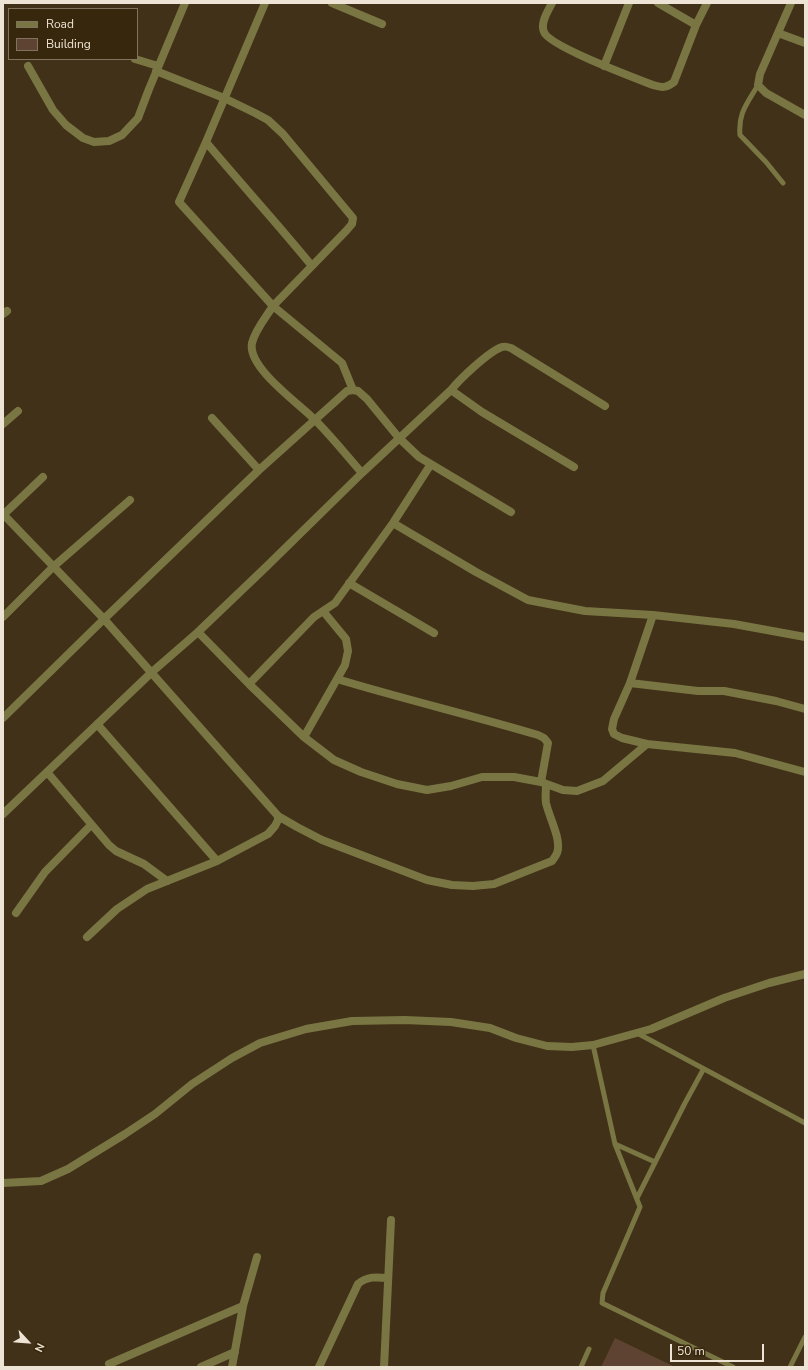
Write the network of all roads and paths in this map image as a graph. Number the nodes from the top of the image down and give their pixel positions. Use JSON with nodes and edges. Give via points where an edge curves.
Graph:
{"nodes":[{"id":1,"x":185,"y":3,"type":"edge"},
{"id":2,"x":265,"y":3,"type":"edge"},
{"id":3,"x":332,"y":3,"type":"edge"},
{"id":4,"x":552,"y":3,"type":"edge"},
{"id":5,"x":629,"y":3,"type":"edge"},
{"id":6,"x":658,"y":3,"type":"edge"},
{"id":7,"x":707,"y":3,"type":"edge"},
{"id":8,"x":791,"y":3,"type":"edge"},
{"id":9,"x":382,"y":24,"type":"dead end"},
{"id":10,"x":696,"y":25,"type":"junction"},
{"id":11,"x":778,"y":33,"type":"junction"},
{"id":12,"x":805,"y":43,"type":"edge"},
{"id":13,"x":138,"y":60,"type":"edge"},
{"id":14,"x":28,"y":66,"type":"dead end"},
{"id":15,"x":604,"y":66,"type":"junction"},
{"id":16,"x":157,"y":68,"type":"junction"},
{"id":17,"x":758,"y":85,"type":"junction"},
{"id":18,"x":224,"y":98,"type":"junction"},
{"id":19,"x":805,"y":115,"type":"edge"},
{"id":20,"x":206,"y":142,"type":"junction"},
{"id":21,"x":783,"y":183,"type":"dead end"},
{"id":22,"x":312,"y":266,"type":"junction"},
{"id":23,"x":273,"y":306,"type":"junction"},
{"id":24,"x":353,"y":390,"type":"junction"},
{"id":25,"x":451,"y":390,"type":"junction"},
{"id":26,"x":605,"y":406,"type":"dead end"},
{"id":27,"x":18,"y":411,"type":"dead end"},
{"id":28,"x":212,"y":418,"type":"dead end"},
{"id":29,"x":316,"y":420,"type":"junction"},
{"id":30,"x":3,"y":424,"type":"edge"},
{"id":31,"x":399,"y":438,"type":"junction"},
{"id":32,"x":431,"y":464,"type":"junction"},
{"id":33,"x":574,"y":466,"type":"dead end"},
{"id":34,"x":259,"y":470,"type":"junction"},
{"id":35,"x":362,"y":473,"type":"junction"},
{"id":36,"x":44,"y":477,"type":"dead end"},
{"id":37,"x":130,"y":500,"type":"dead end"},
{"id":38,"x":511,"y":512,"type":"dead end"},
{"id":39,"x":3,"y":515,"type":"edge"},
{"id":40,"x":393,"y":523,"type":"junction"},
{"id":41,"x":53,"y":567,"type":"junction"},
{"id":42,"x":349,"y":583,"type":"junction"},
{"id":43,"x":323,"y":611,"type":"junction"},
{"id":44,"x":653,"y":615,"type":"junction"},
{"id":45,"x":3,"y":617,"type":"edge"},
{"id":46,"x":104,"y":619,"type":"junction"},
{"id":47,"x":198,"y":632,"type":"junction"},
{"id":48,"x":434,"y":633,"type":"dead end"},
{"id":49,"x":805,"y":637,"type":"edge"},
{"id":50,"x":152,"y":672,"type":"junction"},
{"id":51,"x":337,"y":679,"type":"junction"},
{"id":52,"x":630,"y":683,"type":"junction"},
{"id":53,"x":249,"y":684,"type":"junction"},
{"id":54,"x":805,"y":709,"type":"edge"},
{"id":55,"x":3,"y":718,"type":"edge"},
{"id":56,"x":97,"y":724,"type":"junction"},
{"id":57,"x":304,"y":737,"type":"junction"},
{"id":58,"x":647,"y":744,"type":"junction"},
{"id":59,"x":47,"y":772,"type":"junction"},
{"id":60,"x":805,"y":772,"type":"edge"},
{"id":61,"x":544,"y":783,"type":"junction"},
{"id":62,"x":3,"y":814,"type":"edge"},
{"id":63,"x":278,"y":816,"type":"junction"},
{"id":64,"x":91,"y":825,"type":"junction"},
{"id":65,"x":217,"y":861,"type":"junction"},
{"id":66,"x":167,"y":881,"type":"junction"},
{"id":67,"x":16,"y":913,"type":"dead end"},
{"id":68,"x":86,"y":937,"type":"dead end"},
{"id":69,"x":805,"y":974,"type":"edge"},
{"id":70,"x":637,"y":1033,"type":"junction"},
{"id":71,"x":592,"y":1045,"type":"junction"},
{"id":72,"x":703,"y":1070,"type":"junction"},
{"id":73,"x":805,"y":1123,"type":"edge"},
{"id":74,"x":615,"y":1144,"type":"junction"},
{"id":75,"x":655,"y":1162,"type":"junction"},
{"id":76,"x":3,"y":1183,"type":"edge"},
{"id":77,"x":637,"y":1198,"type":"junction"},
{"id":78,"x":391,"y":1220,"type":"dead end"},
{"id":79,"x":257,"y":1257,"type":"dead end"},
{"id":80,"x":388,"y":1278,"type":"junction"},
{"id":81,"x":242,"y":1306,"type":"junction"},
{"id":82,"x":805,"y":1337,"type":"edge"},
{"id":83,"x":589,"y":1349,"type":"dead end"},
{"id":84,"x":235,"y":1352,"type":"junction"},
{"id":85,"x":385,"y":1355,"type":"junction"},
{"id":86,"x":109,"y":1366,"type":"edge"},
{"id":87,"x":201,"y":1367,"type":"edge"},
{"id":88,"x":232,"y":1367,"type":"edge"},
{"id":89,"x":319,"y":1367,"type":"edge"},
{"id":90,"x":384,"y":1367,"type":"edge"},
{"id":91,"x":389,"y":1367,"type":"edge"},
{"id":92,"x":581,"y":1367,"type":"edge"},
{"id":93,"x":733,"y":1367,"type":"edge"},
{"id":94,"x":790,"y":1367,"type":"edge"}],
"edges":[{"from":1,"to":16,"type":"street"},
{"from":2,"to":18,"type":"street"},
{"from":3,"to":9,"type":"street"},
{"from":4,"to":15,"type":"street","via":[[543,23],[545,35]]},
{"from":5,"to":15,"type":"street"},
{"from":6,"to":10,"type":"street"},
{"from":7,"to":10,"type":"street"},
{"from":8,"to":11,"type":"street"},
{"from":10,"to":15,"type":"street","via":[[674,82],[668,86],[663,88],[653,85]]},
{"from":11,"to":12,"type":"street"},
{"from":11,"to":17,"type":"street","via":[[760,74]]},
{"from":13,"to":16,"type":"street"},
{"from":14,"to":16,"type":"street","via":[[53,110],[66,125],[94,142],[122,135],[130,128],[138,118]]},
{"from":16,"to":18,"type":"street"},
{"from":17,"to":19,"type":"street","via":[[766,93]]},
{"from":17,"to":21,"type":"lane","via":[[742,112],[740,135]]},
{"from":18,"to":20,"type":"street"},
{"from":18,"to":22,"type":"street","via":[[268,120],[353,218],[346,232]]},
{"from":20,"to":22,"type":"street"},
{"from":20,"to":23,"type":"street","via":[[179,202]]},
{"from":22,"to":23,"type":"street"},
{"from":23,"to":24,"type":"street","via":[[342,363]]},
{"from":23,"to":29,"type":"street","via":[[258,328],[252,344],[253,356],[273,382]]},
{"from":24,"to":29,"type":"street","via":[[347,391]]},
{"from":24,"to":31,"type":"street","via":[[358,391],[366,399]]},
{"from":25,"to":26,"type":"street","via":[[460,378],[495,350],[503,347],[511,348]]},
{"from":25,"to":31,"type":"street"},
{"from":25,"to":33,"type":"street","via":[[482,412]]},
{"from":27,"to":30,"type":"street"},
{"from":28,"to":34,"type":"street"},
{"from":29,"to":34,"type":"street"},
{"from":29,"to":35,"type":"street"},
{"from":31,"to":32,"type":"street"},
{"from":31,"to":35,"type":"street"},
{"from":32,"to":38,"type":"street"},
{"from":32,"to":40,"type":"street"},
{"from":34,"to":46,"type":"street"},
{"from":35,"to":47,"type":"street"},
{"from":36,"to":39,"type":"street"},
{"from":37,"to":41,"type":"street"},
{"from":39,"to":41,"type":"street"},
{"from":40,"to":42,"type":"street"},
{"from":40,"to":44,"type":"street","via":[[528,600],[585,611]]},
{"from":41,"to":45,"type":"street"},
{"from":41,"to":46,"type":"street"},
{"from":42,"to":43,"type":"street","via":[[335,603]]},
{"from":42,"to":48,"type":"street"},
{"from":43,"to":51,"type":"street","via":[[346,639],[348,651],[345,665]]},
{"from":43,"to":53,"type":"street","via":[[314,617]]},
{"from":44,"to":49,"type":"street","via":[[734,624]]},
{"from":44,"to":52,"type":"street"},
{"from":46,"to":50,"type":"street"},
{"from":46,"to":55,"type":"street"},
{"from":47,"to":50,"type":"street"},
{"from":47,"to":53,"type":"street"},
{"from":50,"to":56,"type":"street"},
{"from":50,"to":63,"type":"street"},
{"from":51,"to":57,"type":"street"},
{"from":51,"to":61,"type":"street","via":[[544,738],[548,743]]},
{"from":52,"to":54,"type":"street","via":[[698,691],[724,691]]},
{"from":52,"to":58,"type":"street","via":[[612,729],[614,734],[622,738]]},
{"from":53,"to":57,"type":"street"},
{"from":56,"to":59,"type":"street"},
{"from":56,"to":65,"type":"street"},
{"from":57,"to":61,"type":"street","via":[[334,760],[361,772],[397,784],[427,790],[482,777],[514,777]]},
{"from":58,"to":60,"type":"street","via":[[735,753]]},
{"from":58,"to":61,"type":"street","via":[[603,781],[577,791],[563,790]]},
{"from":59,"to":62,"type":"street"},
{"from":59,"to":64,"type":"street"},
{"from":61,"to":63,"type":"street","via":[[558,851],[552,861],[494,884],[452,885],[427,880],[322,840]]},
{"from":63,"to":65,"type":"street","via":[[275,826],[268,834]]},
{"from":64,"to":66,"type":"street","via":[[116,851],[144,864]]},
{"from":64,"to":67,"type":"street","via":[[45,872]]},
{"from":65,"to":66,"type":"street"},
{"from":66,"to":68,"type":"street","via":[[147,889],[117,909]]},
{"from":69,"to":70,"type":"street","via":[[724,998]]},
{"from":70,"to":71,"type":"street"},
{"from":70,"to":72,"type":"lane"},
{"from":71,"to":74,"type":"lane"},
{"from":71,"to":76,"type":"street","via":[[547,1046],[490,1028],[451,1022],[352,1020],[306,1029],[260,1043],[232,1058],[192,1084],[143,1122],[68,1169],[41,1181]]},
{"from":72,"to":73,"type":"lane"},
{"from":72,"to":75,"type":"lane"},
{"from":74,"to":75,"type":"lane"},
{"from":74,"to":77,"type":"lane"},
{"from":75,"to":77,"type":"lane"},
{"from":77,"to":93,"type":"lane","via":[[640,1207],[603,1293],[602,1302]]},
{"from":78,"to":80,"type":"street"},
{"from":79,"to":81,"type":"street"},
{"from":80,"to":85,"type":"street"},
{"from":80,"to":89,"type":"street","via":[[370,1277],[358,1284]]},
{"from":81,"to":84,"type":"street"},
{"from":81,"to":86,"type":"street"},
{"from":82,"to":94,"type":"lane"},
{"from":83,"to":92,"type":"lane"},
{"from":84,"to":87,"type":"street"},
{"from":84,"to":88,"type":"street"},
{"from":85,"to":90,"type":"street"},
{"from":85,"to":91,"type":"street"}]}
